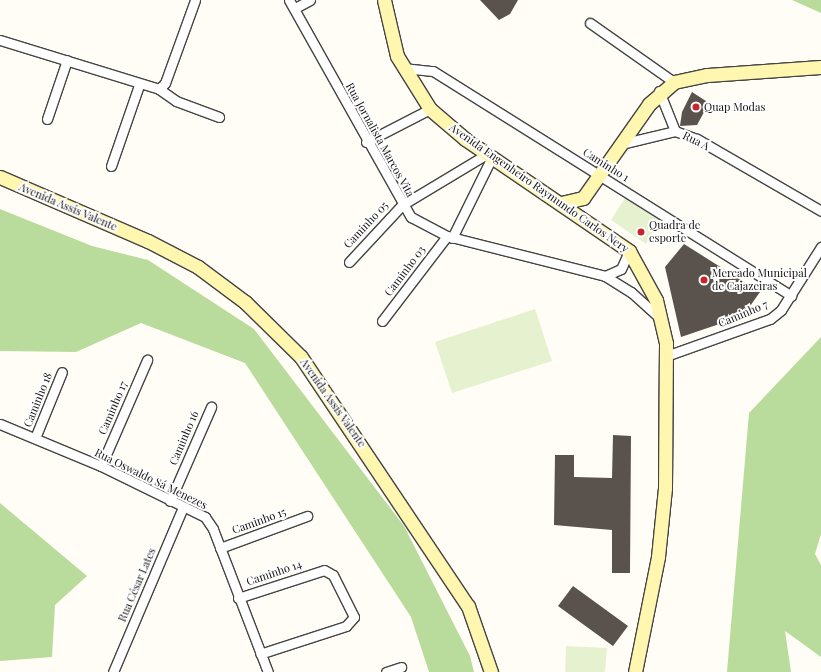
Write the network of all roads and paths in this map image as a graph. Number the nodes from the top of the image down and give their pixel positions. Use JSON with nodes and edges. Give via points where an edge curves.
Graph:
{"nodes":[{"id":1,"x":195,"y":0,"type":"edge"},
{"id":2,"x":310,"y":0,"type":"edge"},
{"id":3,"x":384,"y":0,"type":"edge"},
{"id":4,"x":292,"y":4,"type":"edge"},
{"id":5,"x":590,"y":23,"type":"dead end"},
{"id":6,"x":0,"y":40,"type":"edge"},
{"id":7,"x":67,"y":60,"type":"junction"},
{"id":8,"x":821,"y":67,"type":"edge"},
{"id":9,"x":404,"y":68,"type":"junction"},
{"id":10,"x":674,"y":82,"type":"junction"},
{"id":11,"x":139,"y":85,"type":"junction"},
{"id":12,"x":159,"y":89,"type":"junction"},
{"id":13,"x":659,"y":91,"type":"junction"},
{"id":14,"x":430,"y":109,"type":"junction"},
{"id":15,"x":219,"y":117,"type":"dead end"},
{"id":16,"x":47,"y":119,"type":"dead end"},
{"id":17,"x":675,"y":131,"type":"junction"},
{"id":18,"x":366,"y":142,"type":"junction"},
{"id":19,"x":625,"y":143,"type":"junction"},
{"id":20,"x":490,"y":156,"type":"junction"},
{"id":21,"x":111,"y":166,"type":"dead end"},
{"id":22,"x":601,"y":176,"type":"junction"},
{"id":23,"x":0,"y":177,"type":"edge"},
{"id":24,"x":583,"y":198,"type":"junction"},
{"id":25,"x":561,"y":203,"type":"junction"},
{"id":26,"x":402,"y":205,"type":"junction"},
{"id":27,"x":821,"y":211,"type":"edge"},
{"id":28,"x":584,"y":218,"type":"junction"},
{"id":29,"x":449,"y":237,"type":"junction"},
{"id":30,"x":821,"y":247,"type":"edge"},
{"id":31,"x":629,"y":251,"type":"junction"},
{"id":32,"x":349,"y":262,"type":"dead end"},
{"id":33,"x":605,"y":276,"type":"junction"},
{"id":34,"x":791,"y":296,"type":"junction"},
{"id":35,"x":382,"y":321,"type":"dead end"},
{"id":36,"x":663,"y":321,"type":"junction"},
{"id":37,"x":666,"y":356,"type":"junction"},
{"id":38,"x":147,"y":360,"type":"dead end"},
{"id":39,"x":62,"y":372,"type":"dead end"},
{"id":40,"x":211,"y":407,"type":"dead end"},
{"id":41,"x":0,"y":424,"type":"edge"},
{"id":42,"x":35,"y":438,"type":"junction"},
{"id":43,"x":101,"y":466,"type":"junction"},
{"id":44,"x":170,"y":501,"type":"junction"},
{"id":45,"x":183,"y":508,"type":"junction"},
{"id":46,"x":307,"y":516,"type":"dead end"},
{"id":47,"x":220,"y":548,"type":"junction"},
{"id":48,"x":238,"y":598,"type":"junction"},
{"id":49,"x":260,"y":654,"type":"junction"},
{"id":50,"x":401,"y":667,"type":"dead end"},
{"id":51,"x":113,"y":672,"type":"edge"},
{"id":52,"x":268,"y":672,"type":"edge"},
{"id":53,"x":386,"y":672,"type":"edge"},
{"id":54,"x":491,"y":672,"type":"edge"},
{"id":55,"x":635,"y":672,"type":"edge"}],
"edges":[{"from":1,"to":12,"type":"street","via":[[165,83]]},
{"from":2,"to":4,"type":"street"},
{"from":3,"to":9,"type":"main road","name":"Avenida Engenheiro Raymundo Carlos Nery","via":[[390,36]]},
{"from":4,"to":18,"type":"street","name":"Rua Jornalista Marcos Vita"},
{"from":5,"to":10,"type":"street"},
{"from":6,"to":7,"type":"street"},
{"from":7,"to":11,"type":"street"},
{"from":7,"to":16,"type":"street"},
{"from":8,"to":10,"type":"main road","via":[[707,75]]},
{"from":9,"to":14,"type":"main road","name":"Avenida Engenheiro Raymundo Carlos Nery"},
{"from":9,"to":22,"type":"street","name":"Caminho 1","via":[[432,70]]},
{"from":10,"to":13,"type":"main road"},
{"from":11,"to":12,"type":"street"},
{"from":11,"to":21,"type":"street"},
{"from":12,"to":15,"type":"street","via":[[176,101]]},
{"from":13,"to":17,"type":"street"},
{"from":13,"to":19,"type":"main road"},
{"from":14,"to":18,"type":"street"},
{"from":14,"to":20,"type":"main road","name":"Avenida Engenheiro Raymundo Carlos Nery"},
{"from":17,"to":19,"type":"street","name":"Rua A"},
{"from":17,"to":27,"type":"street","name":"Rua A","via":[[697,140]]},
{"from":18,"to":26,"type":"street","name":"Rua Jornalista Marcos Vita"},
{"from":19,"to":22,"type":"main road"},
{"from":20,"to":25,"type":"main road","name":"Avenida Engenheiro Raymundo Carlos Nery"},
{"from":20,"to":26,"type":"street","name":"Caminho 05"},
{"from":20,"to":29,"type":"street","name":"Caminho 03"},
{"from":22,"to":24,"type":"main road"},
{"from":22,"to":34,"type":"street","name":"Caminho 1"},
{"from":23,"to":54,"type":"main road","name":"Avenida Assis Valente","via":[[148,241],[198,267],[245,302],[280,337],[320,382],[444,568],[480,632]]},
{"from":24,"to":25,"type":"main road"},
{"from":24,"to":28,"type":"main road"},
{"from":25,"to":28,"type":"main road","name":"Avenida Engenheiro Raymundo Carlos Nery"},
{"from":26,"to":29,"type":"street","name":"Rua Jornalista Marcos Vita","via":[[421,224]]},
{"from":26,"to":32,"type":"street","name":"Caminho 05"},
{"from":28,"to":31,"type":"main road","name":"Avenida Engenheiro Raymundo Carlos Nery"},
{"from":29,"to":33,"type":"street","name":"Rua Jornalista Marcos Vita"},
{"from":29,"to":35,"type":"street","name":"Caminho 03"},
{"from":30,"to":34,"type":"street","name":"Caminho 7"},
{"from":31,"to":33,"type":"street","via":[[621,269]]},
{"from":31,"to":36,"type":"main road","name":"Avenida Engenheiro Raymundo Carlos Nery","via":[[650,285]]},
{"from":33,"to":36,"type":"street","name":"Rua Jornalista Marcos Vita","via":[[638,297]]},
{"from":34,"to":37,"type":"street","name":"Caminho 7","via":[[770,318]]},
{"from":36,"to":37,"type":"main road","name":"Avenida Engenheiro Raymundo Carlos Nery"},
{"from":37,"to":55,"type":"main road","name":"Avenida Engenheiro Raymundo Carlos Nery","via":[[662,523]]},
{"from":38,"to":43,"type":"street","name":"Caminho 17"},
{"from":39,"to":42,"type":"street","name":"Caminho 18"},
{"from":40,"to":44,"type":"street","name":"Caminho 16"},
{"from":41,"to":42,"type":"street","name":"Rua Oswaldo Sá Menezes"},
{"from":42,"to":43,"type":"street","name":"Rua Oswaldo Sá Menezes"},
{"from":43,"to":44,"type":"street","name":"Rua Oswaldo Sá Menezes"},
{"from":44,"to":45,"type":"street","name":"Rua Oswaldo Sá Menezes"},
{"from":45,"to":47,"type":"street","name":"Rua Oswaldo Sá Menezes","via":[[205,517]]},
{"from":45,"to":51,"type":"street","name":"Rua César Lates"},
{"from":46,"to":47,"type":"street","name":"Caminho 15"},
{"from":47,"to":48,"type":"street","name":"Rua Oswaldo Sá Menezes"},
{"from":48,"to":49,"type":"street","name":"Rua Oswaldo Sá Menezes"},
{"from":48,"to":49,"type":"street","name":"Caminho 14","via":[[318,571],[333,575],[354,617],[350,624]]},
{"from":49,"to":52,"type":"street","name":"Rua Oswaldo Sá Menezes"},
{"from":50,"to":53,"type":"street"}]}
